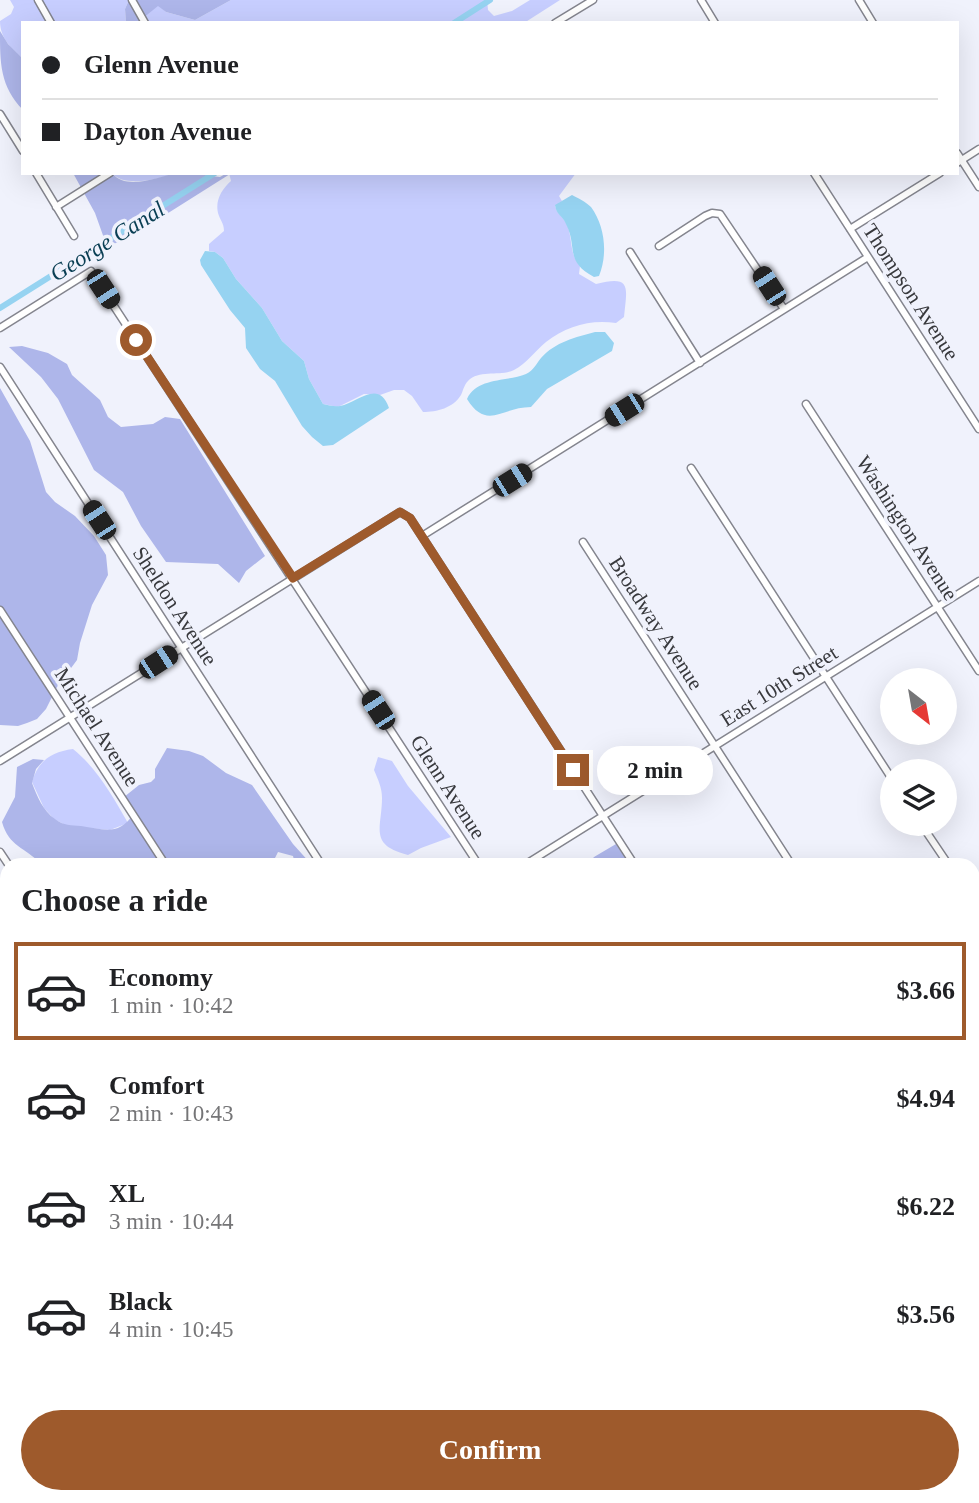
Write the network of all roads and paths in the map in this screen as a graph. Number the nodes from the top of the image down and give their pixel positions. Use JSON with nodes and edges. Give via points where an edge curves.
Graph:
{"nodes":[{"id":1,"x":38,"y":0,"type":"edge"},
{"id":2,"x":132,"y":0,"type":"edge"},
{"id":3,"x":593,"y":0,"type":"edge"},
{"id":4,"x":701,"y":0,"type":"edge"},
{"id":5,"x":859,"y":0,"type":"edge"},
{"id":6,"x":50,"y":21,"type":"edge"},
{"id":7,"x":144,"y":21,"type":"edge"},
{"id":8,"x":558,"y":21,"type":"edge"},
{"id":9,"x":714,"y":21,"type":"edge"},
{"id":10,"x":872,"y":21,"type":"edge"},
{"id":11,"x":0,"y":114,"type":"edge"},
{"id":12,"x":21,"y":149,"type":"edge"},
{"id":13,"x":979,"y":149,"type":"edge"},
{"id":14,"x":959,"y":159,"type":"edge"},
{"id":15,"x":37,"y":175,"type":"edge"},
{"id":16,"x":107,"y":175,"type":"edge"},
{"id":17,"x":815,"y":175,"type":"edge"},
{"id":18,"x":937,"y":175,"type":"edge"},
{"id":19,"x":979,"y":187,"type":"edge"},
{"id":20,"x":56,"y":207,"type":"junction"},
{"id":21,"x":850,"y":229,"type":"junction"},
{"id":22,"x":74,"y":236,"type":"dead end"},
{"id":23,"x":659,"y":246,"type":"dead end"},
{"id":24,"x":630,"y":252,"type":"dead end"},
{"id":25,"x":868,"y":257,"type":"junction"},
{"id":26,"x":784,"y":309,"type":"junction"},
{"id":27,"x":0,"y":328,"type":"edge"},
{"id":28,"x":699,"y":363,"type":"junction"},
{"id":29,"x":0,"y":367,"type":"edge"},
{"id":30,"x":806,"y":404,"type":"dead end"},
{"id":31,"x":979,"y":429,"type":"edge"},
{"id":32,"x":691,"y":468,"type":"dead end"},
{"id":33,"x":422,"y":536,"type":"junction"},
{"id":34,"x":583,"y":542,"type":"dead end"},
{"id":35,"x":293,"y":578,"type":"junction"},
{"id":36,"x":979,"y":581,"type":"edge"},
{"id":37,"x":937,"y":607,"type":"junction"},
{"id":38,"x":0,"y":610,"type":"edge"},
{"id":39,"x":181,"y":647,"type":"junction"},
{"id":40,"x":979,"y":671,"type":"edge"},
{"id":41,"x":826,"y":677,"type":"junction"},
{"id":42,"x":69,"y":717,"type":"junction"},
{"id":43,"x":715,"y":747,"type":"junction"},
{"id":44,"x":880,"y":760,"type":"edge"},
{"id":45,"x":0,"y":761,"type":"edge"},
{"id":46,"x":603,"y":816,"type":"junction"},
{"id":47,"x":930,"y":836,"type":"edge"},
{"id":48,"x":161,"y":858,"type":"edge"},
{"id":49,"x":317,"y":858,"type":"edge"},
{"id":50,"x":474,"y":858,"type":"edge"},
{"id":51,"x":536,"y":858,"type":"edge"},
{"id":52,"x":630,"y":858,"type":"edge"},
{"id":53,"x":787,"y":858,"type":"edge"},
{"id":54,"x":943,"y":858,"type":"edge"}],
"edges":[{"from":1,"to":6,"type":"street"},
{"from":2,"to":7,"type":"street"},
{"from":3,"to":8,"type":"street"},
{"from":4,"to":9,"type":"street"},
{"from":5,"to":10,"type":"street"},
{"from":11,"to":12,"type":"street"},
{"from":13,"to":14,"type":"street"},
{"from":14,"to":19,"type":"street"},
{"from":15,"to":20,"type":"street"},
{"from":16,"to":20,"type":"street"},
{"from":17,"to":21,"type":"street","name":"Thompson Avenue"},
{"from":18,"to":21,"type":"street"},
{"from":20,"to":22,"type":"street"},
{"from":21,"to":25,"type":"street","name":"Thompson Avenue"},
{"from":23,"to":26,"type":"street","via":[[705,216],[720,214]]},
{"from":24,"to":28,"type":"street"},
{"from":25,"to":26,"type":"street"},
{"from":25,"to":31,"type":"street","name":"Thompson Avenue"},
{"from":26,"to":28,"type":"street"},
{"from":27,"to":35,"type":"street","name":"Glenn Avenue","via":[[91,271]]},
{"from":28,"to":33,"type":"street"},
{"from":29,"to":39,"type":"street","name":"Sheldon Avenue"},
{"from":30,"to":37,"type":"street","name":"Washington Avenue"},
{"from":32,"to":41,"type":"street"},
{"from":33,"to":35,"type":"street","via":[[400,512]]},
{"from":33,"to":46,"type":"street"},
{"from":34,"to":43,"type":"street","name":"Broadway Avenue"},
{"from":35,"to":39,"type":"street"},
{"from":35,"to":50,"type":"street","name":"Glenn Avenue"},
{"from":36,"to":37,"type":"street","name":"East 10th Street"},
{"from":37,"to":40,"type":"street","name":"Washington Avenue"},
{"from":37,"to":41,"type":"street","name":"East 10th Street"},
{"from":38,"to":42,"type":"street","name":"Michael Avenue"},
{"from":39,"to":42,"type":"street"},
{"from":39,"to":49,"type":"street","name":"Sheldon Avenue"},
{"from":41,"to":43,"type":"street","name":"East 10th Street"},
{"from":41,"to":44,"type":"street"},
{"from":42,"to":45,"type":"street"},
{"from":42,"to":48,"type":"street","name":"Michael Avenue"},
{"from":43,"to":46,"type":"street","name":"East 10th Street"},
{"from":43,"to":53,"type":"street","name":"Broadway Avenue"},
{"from":46,"to":51,"type":"street","name":"East 10th Street"},
{"from":46,"to":52,"type":"street"},
{"from":47,"to":54,"type":"street"}]}
